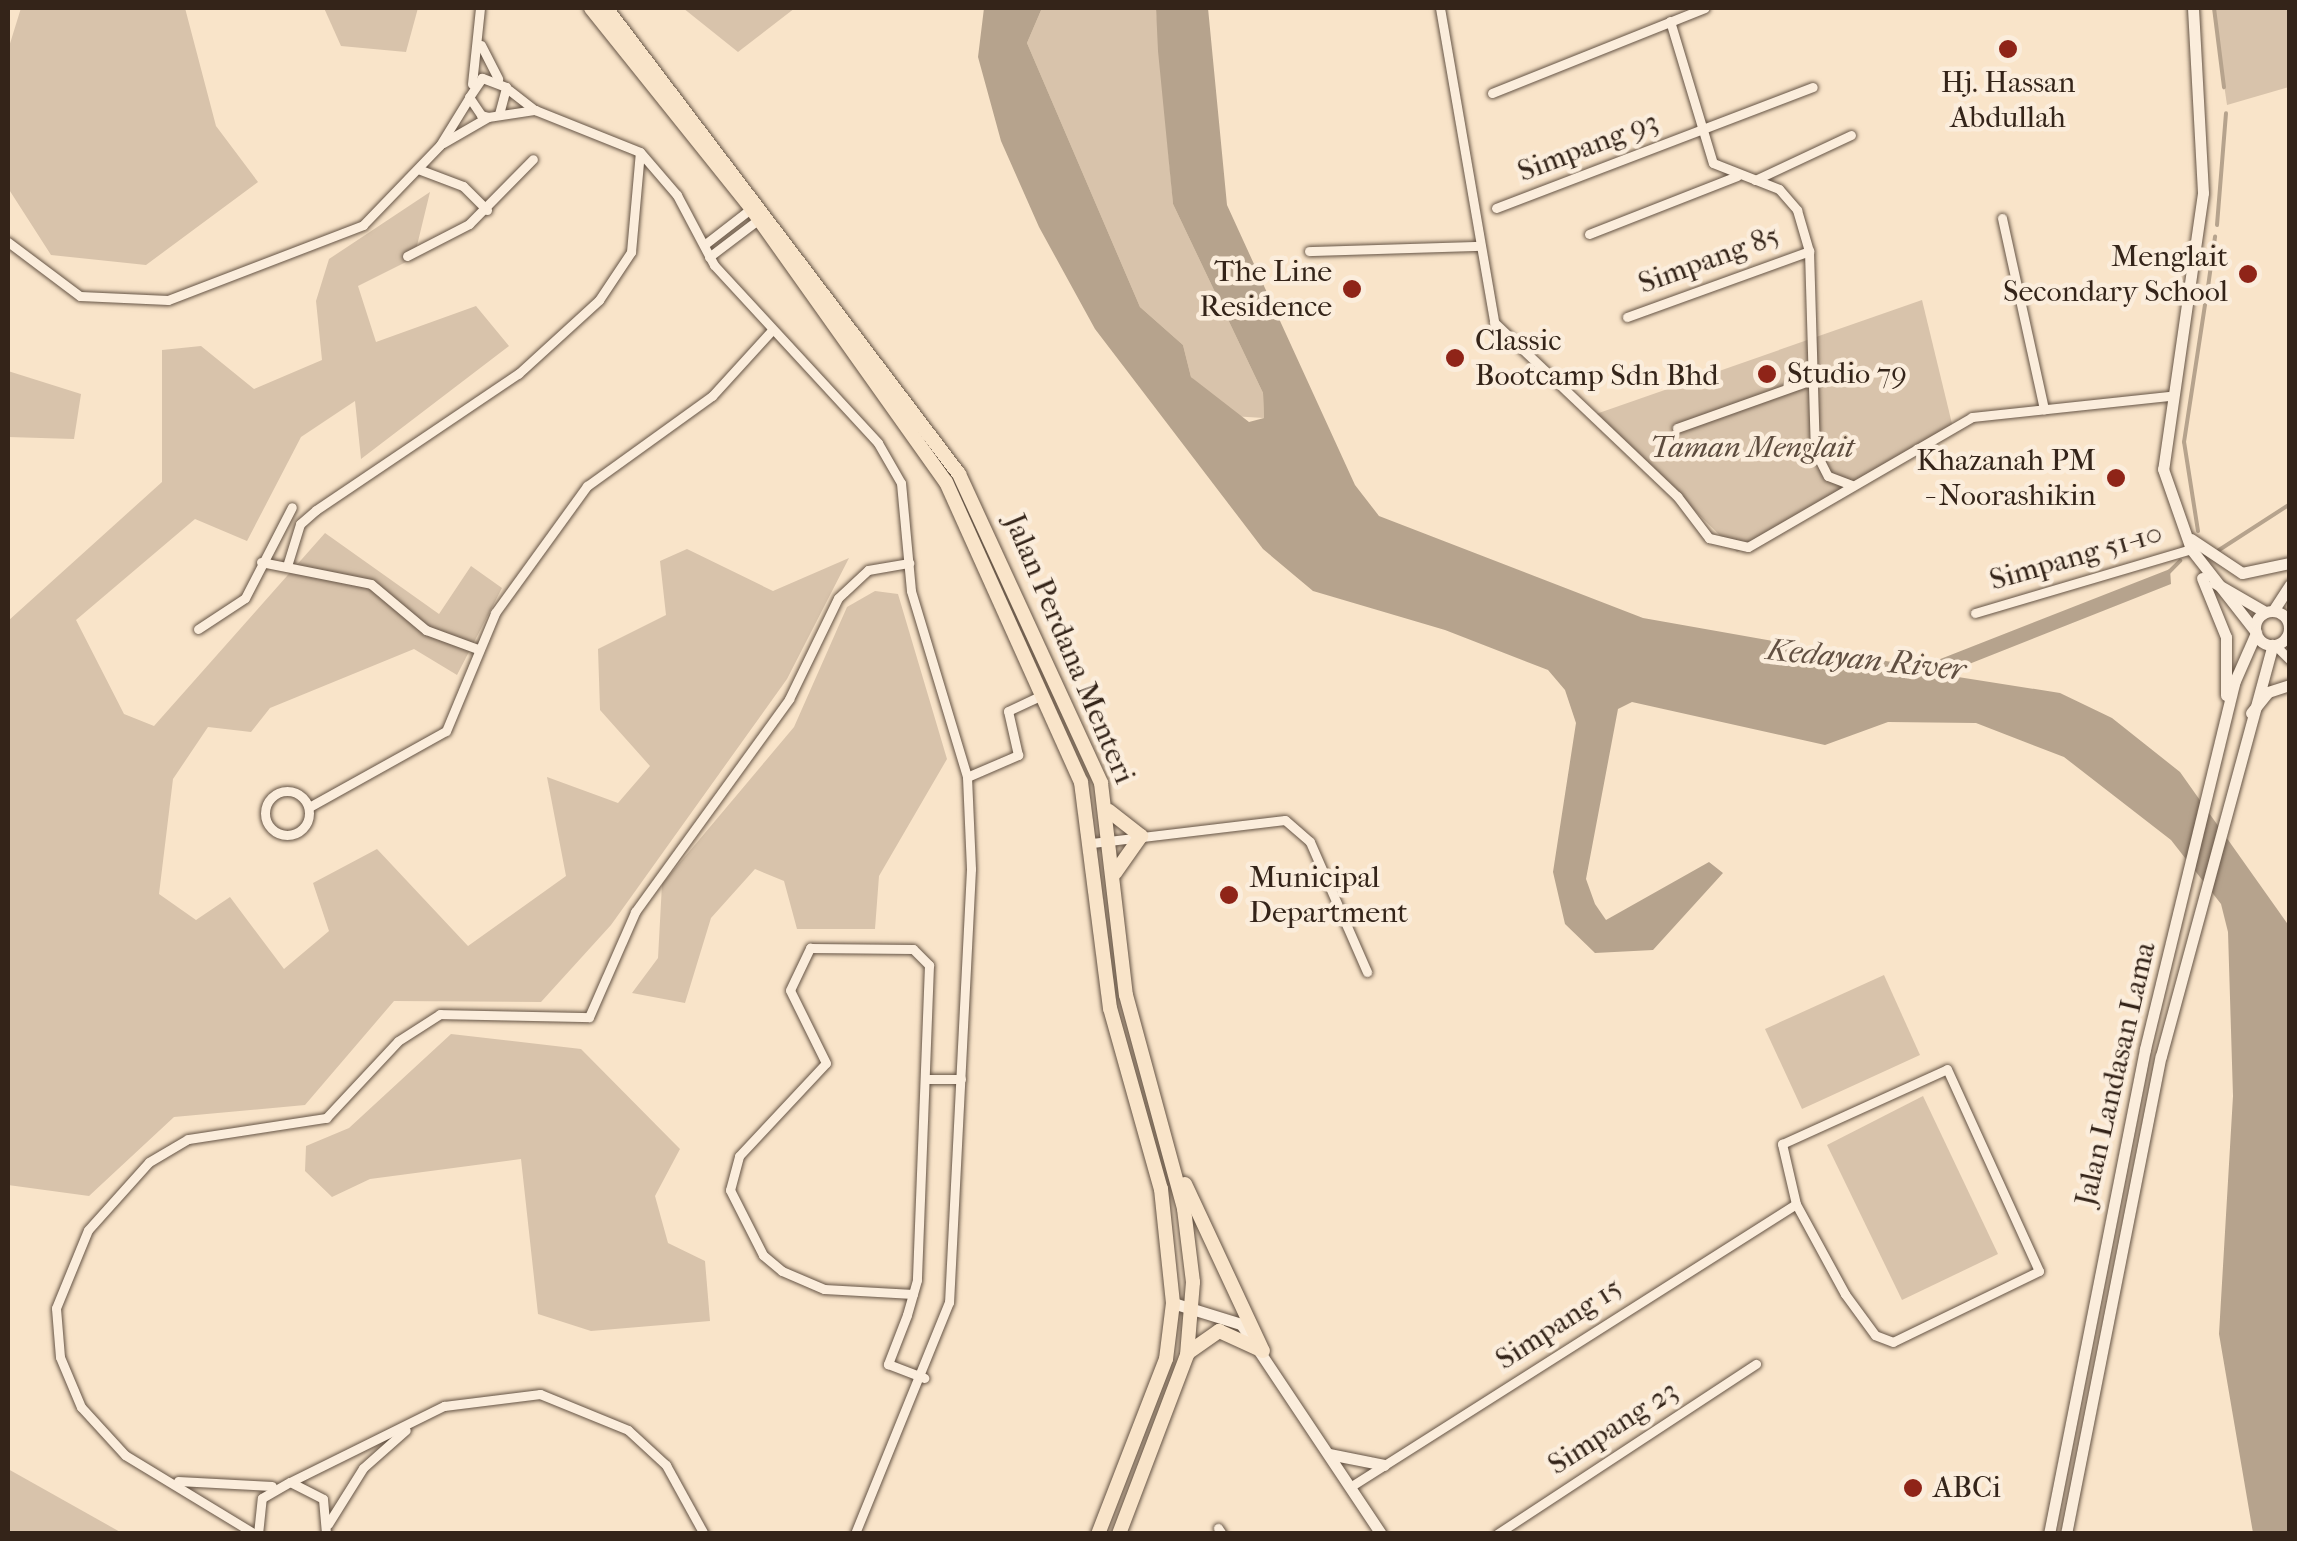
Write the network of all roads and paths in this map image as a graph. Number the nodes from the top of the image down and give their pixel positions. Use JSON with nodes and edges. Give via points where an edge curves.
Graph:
{"nodes":[{"id":1,"x":480,"y":8,"type":"edge"},
{"id":2,"x":592,"y":8,"type":"edge"},
{"id":3,"x":606,"y":8,"type":"edge"},
{"id":4,"x":1440,"y":8,"type":"edge"},
{"id":5,"x":1705,"y":8,"type":"edge"},
{"id":6,"x":2192,"y":8,"type":"edge"},
{"id":7,"x":1670,"y":21,"type":"junction"},
{"id":8,"x":480,"y":42,"type":"junction"},
{"id":9,"x":498,"y":79,"type":"junction"},
{"id":10,"x":506,"y":87,"type":"junction"},
{"id":11,"x":1813,"y":88,"type":"dead end"},
{"id":12,"x":470,"y":93,"type":"junction"},
{"id":13,"x":1492,"y":93,"type":"dead end"},
{"id":14,"x":534,"y":110,"type":"junction"},
{"id":15,"x":493,"y":115,"type":"junction"},
{"id":16,"x":1697,"y":132,"type":"junction"},
{"id":17,"x":1851,"y":135,"type":"dead end"},
{"id":18,"x":440,"y":145,"type":"junction"},
{"id":19,"x":640,"y":152,"type":"junction"},
{"id":20,"x":534,"y":158,"type":"dead end"},
{"id":21,"x":418,"y":169,"type":"junction"},
{"id":22,"x":1737,"y":176,"type":"junction"},
{"id":23,"x":1755,"y":180,"type":"junction"},
{"id":24,"x":1496,"y":208,"type":"dead end"},
{"id":25,"x":486,"y":210,"type":"junction"},
{"id":26,"x":759,"y":211,"type":"junction"},
{"id":27,"x":2002,"y":218,"type":"dead end"},
{"id":28,"x":1589,"y":234,"type":"dead end"},
{"id":29,"x":8,"y":242,"type":"edge"},
{"id":30,"x":704,"y":245,"type":"junction"},
{"id":31,"x":1478,"y":246,"type":"junction"},
{"id":32,"x":1310,"y":251,"type":"dead end"},
{"id":33,"x":1808,"y":251,"type":"junction"},
{"id":34,"x":406,"y":256,"type":"dead end"},
{"id":35,"x":709,"y":257,"type":"junction"},
{"id":36,"x":1628,"y":317,"type":"dead end"},
{"id":37,"x":772,"y":330,"type":"junction"},
{"id":38,"x":1806,"y":382,"type":"junction"},
{"id":39,"x":2170,"y":396,"type":"junction"},
{"id":40,"x":2044,"y":409,"type":"junction"},
{"id":41,"x":1677,"y":428,"type":"dead end"},
{"id":42,"x":1852,"y":485,"type":"junction"},
{"id":43,"x":292,"y":507,"type":"dead end"},
{"id":44,"x":2179,"y":524,"type":"junction"},
{"id":45,"x":2191,"y":549,"type":"junction"},
{"id":46,"x":261,"y":562,"type":"junction"},
{"id":47,"x":908,"y":563,"type":"junction"},
{"id":48,"x":2290,"y":563,"type":"edge"},
{"id":49,"x":287,"y":566,"type":"junction"},
{"id":50,"x":2208,"y":577,"type":"junction"},
{"id":51,"x":2290,"y":585,"type":"edge"},
{"id":52,"x":2269,"y":612,"type":"junction"},
{"id":53,"x":1975,"y":613,"type":"dead end"},
{"id":54,"x":198,"y":629,"type":"dead end"},
{"id":55,"x":2255,"y":632,"type":"junction"},
{"id":56,"x":2288,"y":639,"type":"edge"},
{"id":57,"x":2274,"y":645,"type":"junction"},
{"id":58,"x":478,"y":648,"type":"junction"},
{"id":59,"x":2290,"y":660,"type":"edge"},
{"id":60,"x":2290,"y":685,"type":"edge"},
{"id":61,"x":1045,"y":694,"type":"junction"},
{"id":62,"x":2225,"y":719,"type":"junction"},
{"id":63,"x":2246,"y":719,"type":"junction"},
{"id":64,"x":968,"y":777,"type":"junction"},
{"id":65,"x":311,"y":806,"type":"junction"},
{"id":66,"x":1106,"y":806,"type":"junction"},
{"id":67,"x":1141,"y":836,"type":"junction"},
{"id":68,"x":1110,"y":841,"type":"junction"},
{"id":69,"x":1092,"y":844,"type":"junction"},
{"id":70,"x":1114,"y":877,"type":"junction"},
{"id":71,"x":1367,"y":972,"type":"dead end"},
{"id":72,"x":926,"y":1079,"type":"junction"},
{"id":73,"x":961,"y":1080,"type":"junction"},
{"id":74,"x":1166,"y":1142,"type":"junction"},
{"id":75,"x":1796,"y":1204,"type":"junction"},
{"id":76,"x":913,"y":1294,"type":"junction"},
{"id":77,"x":1173,"y":1303,"type":"junction"},
{"id":78,"x":1193,"y":1305,"type":"junction"},
{"id":79,"x":1264,"y":1351,"type":"junction"},
{"id":80,"x":1187,"y":1355,"type":"junction"},
{"id":81,"x":1756,"y":1364,"type":"dead end"},
{"id":82,"x":924,"y":1378,"type":"junction"},
{"id":83,"x":424,"y":1416,"type":"junction"},
{"id":84,"x":1328,"y":1454,"type":"junction"},
{"id":85,"x":1384,"y":1465,"type":"junction"},
{"id":86,"x":166,"y":1478,"type":"junction"},
{"id":87,"x":290,"y":1482,"type":"junction"},
{"id":88,"x":278,"y":1485,"type":"junction"},
{"id":89,"x":1350,"y":1487,"type":"junction"},
{"id":90,"x":327,"y":1529,"type":"edge"},
{"id":91,"x":256,"y":1534,"type":"edge"},
{"id":92,"x":704,"y":1534,"type":"edge"},
{"id":93,"x":855,"y":1534,"type":"edge"},
{"id":94,"x":1098,"y":1534,"type":"edge"},
{"id":95,"x":1119,"y":1534,"type":"edge"},
{"id":96,"x":1381,"y":1534,"type":"edge"},
{"id":97,"x":1497,"y":1534,"type":"edge"},
{"id":98,"x":2049,"y":1534,"type":"edge"},
{"id":99,"x":2066,"y":1534,"type":"edge"}],
"edges":[{"from":1,"to":8,"type":"street"},
{"from":2,"to":26,"type":"main road","name":"Jalan Perdana Menteri"},
{"from":3,"to":26,"type":"main road","name":"Jalan Perdana Menteri"},
{"from":4,"to":31,"type":"street"},
{"from":5,"to":7,"type":"street"},
{"from":6,"to":39,"type":"main road","via":[[2204,193]]},
{"from":7,"to":13,"type":"street"},
{"from":7,"to":16,"type":"street"},
{"from":8,"to":9,"type":"street"},
{"from":8,"to":12,"type":"street"},
{"from":9,"to":10,"type":"street"},
{"from":9,"to":12,"type":"street"},
{"from":10,"to":14,"type":"street"},
{"from":10,"to":15,"type":"street"},
{"from":11,"to":16,"type":"street","name":"Simpang 93"},
{"from":12,"to":15,"type":"street"},
{"from":12,"to":18,"type":"street"},
{"from":14,"to":15,"type":"street"},
{"from":14,"to":19,"type":"street"},
{"from":15,"to":18,"type":"street"},
{"from":16,"to":22,"type":"street","via":[[1713,163]]},
{"from":16,"to":24,"type":"street","name":"Simpang 93"},
{"from":17,"to":23,"type":"street"},
{"from":18,"to":21,"type":"street"},
{"from":19,"to":30,"type":"street"},
{"from":19,"to":49,"type":"street","via":[[631,252],[599,300],[518,374],[316,510],[300,524]]},
{"from":20,"to":25,"type":"street"},
{"from":21,"to":25,"type":"street","via":[[463,186]]},
{"from":21,"to":29,"type":"street","via":[[338,240],[145,304],[53,284]]},
{"from":22,"to":23,"type":"street"},
{"from":22,"to":28,"type":"street"},
{"from":23,"to":33,"type":"street","via":[[1790,198]]},
{"from":25,"to":34,"type":"street"},
{"from":26,"to":30,"type":"street"},
{"from":26,"to":35,"type":"street"},
{"from":26,"to":61,"type":"main road","name":"Jalan Perdana Menteri","via":[[946,482]]},
{"from":26,"to":66,"type":"main road","name":"Jalan Perdana Menteri","via":[[974,498]]},
{"from":27,"to":40,"type":"street"},
{"from":30,"to":35,"type":"street"},
{"from":31,"to":32,"type":"street"},
{"from":31,"to":42,"type":"street","via":[[1494,322],[1677,496],[1715,542],[1748,547]]},
{"from":33,"to":36,"type":"street","name":"Simpang 85"},
{"from":33,"to":38,"type":"street"},
{"from":35,"to":37,"type":"street"},
{"from":37,"to":47,"type":"street","via":[[894,466]]},
{"from":37,"to":58,"type":"street","via":[[712,396],[587,486]]},
{"from":38,"to":41,"type":"street"},
{"from":38,"to":42,"type":"street","via":[[1820,466]]},
{"from":39,"to":40,"type":"street"},
{"from":39,"to":44,"type":"main road","via":[[2163,469]]},
{"from":40,"to":42,"type":"street","via":[[1972,417]]},
{"from":43,"to":46,"type":"street"},
{"from":44,"to":45,"type":"main road"},
{"from":44,"to":48,"type":"main road","via":[[2230,570],[2259,574]]},
{"from":45,"to":50,"type":"main road"},
{"from":45,"to":53,"type":"street","name":"Simpang 51-10"},
{"from":45,"to":62,"type":"main road","via":[[2226,637]]},
{"from":46,"to":49,"type":"street"},
{"from":46,"to":54,"type":"street","via":[[245,598]]},
{"from":47,"to":64,"type":"street"},
{"from":47,"to":86,"type":"street","via":[[868,570],[838,598],[788,699],[636,912],[589,1017],[440,1014],[407,1033],[326,1118],[188,1139],[149,1162],[88,1230],[61,1282],[60,1357],[95,1425]]},
{"from":49,"to":58,"type":"street","via":[[370,584],[426,630]]},
{"from":50,"to":52,"type":"main road"},
{"from":50,"to":55,"type":"main road"},
{"from":51,"to":52,"type":"main road","name":"Jalan Landasan Lama"},
{"from":52,"to":55,"type":"main road","name":"Jalan Landasan Lama"},
{"from":52,"to":56,"type":"main road","via":[[2287,620]]},
{"from":55,"to":57,"type":"main road"},
{"from":55,"to":62,"type":"main road","name":"Jalan Landasan Lama"},
{"from":56,"to":57,"type":"main road"},
{"from":57,"to":59,"type":"street"},
{"from":57,"to":63,"type":"main road","name":"Jalan Landasan Lama"},
{"from":58,"to":65,"type":"street","via":[[446,732]]},
{"from":60,"to":63,"type":"main road","via":[[2268,692]]},
{"from":61,"to":64,"type":"street","via":[[1008,712],[1018,756]]},
{"from":61,"to":69,"type":"main road","name":"Jalan Perdana Menteri","via":[[1081,782]]},
{"from":62,"to":98,"type":"main road","name":"Jalan Landasan Lama"},
{"from":63,"to":99,"type":"main road","name":"Jalan Landasan Lama","via":[[2190,945]]},
{"from":64,"to":73,"type":"street"},
{"from":65,"to":65,"type":"street","via":[[286,836],[267,828],[280,792]]},
{"from":66,"to":67,"type":"main road"},
{"from":66,"to":68,"type":"main road","name":"Jalan Perdana Menteri"},
{"from":67,"to":68,"type":"street"},
{"from":67,"to":70,"type":"main road"},
{"from":67,"to":71,"type":"street","via":[[1285,820],[1310,842]]},
{"from":68,"to":69,"type":"street"},
{"from":68,"to":70,"type":"main road","name":"Jalan Perdana Menteri"},
{"from":69,"to":77,"type":"main road","name":"Jalan Perdana Menteri","via":[[1110,1008],[1161,1189]]},
{"from":70,"to":74,"type":"main road","name":"Jalan Perdana Menteri","via":[[1126,994]]},
{"from":72,"to":73,"type":"street"},
{"from":72,"to":76,"type":"street"},
{"from":72,"to":76,"type":"street","via":[[921,952],[810,948],[790,990],[826,1063],[729,1171],[755,1240],[782,1271],[824,1289]]},
{"from":73,"to":82,"type":"street","via":[[949,1302]]},
{"from":74,"to":78,"type":"main road","name":"Jalan Perdana Menteri","via":[[1190,1238]]},
{"from":74,"to":79,"type":"main road"},
{"from":75,"to":75,"type":"street","via":[[1782,1144],[1947,1070],[2039,1271],[1893,1342],[1875,1336],[1845,1294]]},
{"from":75,"to":85,"type":"street","name":"Simpang 15"},
{"from":76,"to":82,"type":"street","via":[[888,1364]]},
{"from":77,"to":78,"type":"main road"},
{"from":77,"to":94,"type":"main road","name":"Jalan Perdana Menteri","via":[[1166,1360]]},
{"from":78,"to":79,"type":"main road","via":[[1241,1324]]},
{"from":78,"to":80,"type":"main road","name":"Jalan Perdana Menteri"},
{"from":79,"to":80,"type":"main road","via":[[1211,1331]]},
{"from":79,"to":84,"type":"main road"},
{"from":80,"to":95,"type":"main road","name":"Jalan Perdana Menteri"},
{"from":81,"to":97,"type":"street","name":"Simpang 23"},
{"from":82,"to":93,"type":"street"},
{"from":83,"to":87,"type":"street"},
{"from":83,"to":90,"type":"street","via":[[364,1468]]},
{"from":83,"to":92,"type":"street","via":[[500,1394],[598,1410],[666,1465]]},
{"from":84,"to":85,"type":"main road"},
{"from":84,"to":89,"type":"main road"},
{"from":85,"to":89,"type":"street","name":"Simpang 15"},
{"from":86,"to":88,"type":"street"},
{"from":86,"to":91,"type":"street"},
{"from":87,"to":88,"type":"street"},
{"from":87,"to":90,"type":"street","via":[[323,1499]]},
{"from":88,"to":91,"type":"street","via":[[257,1508]]},
{"from":89,"to":96,"type":"main road"}]}
